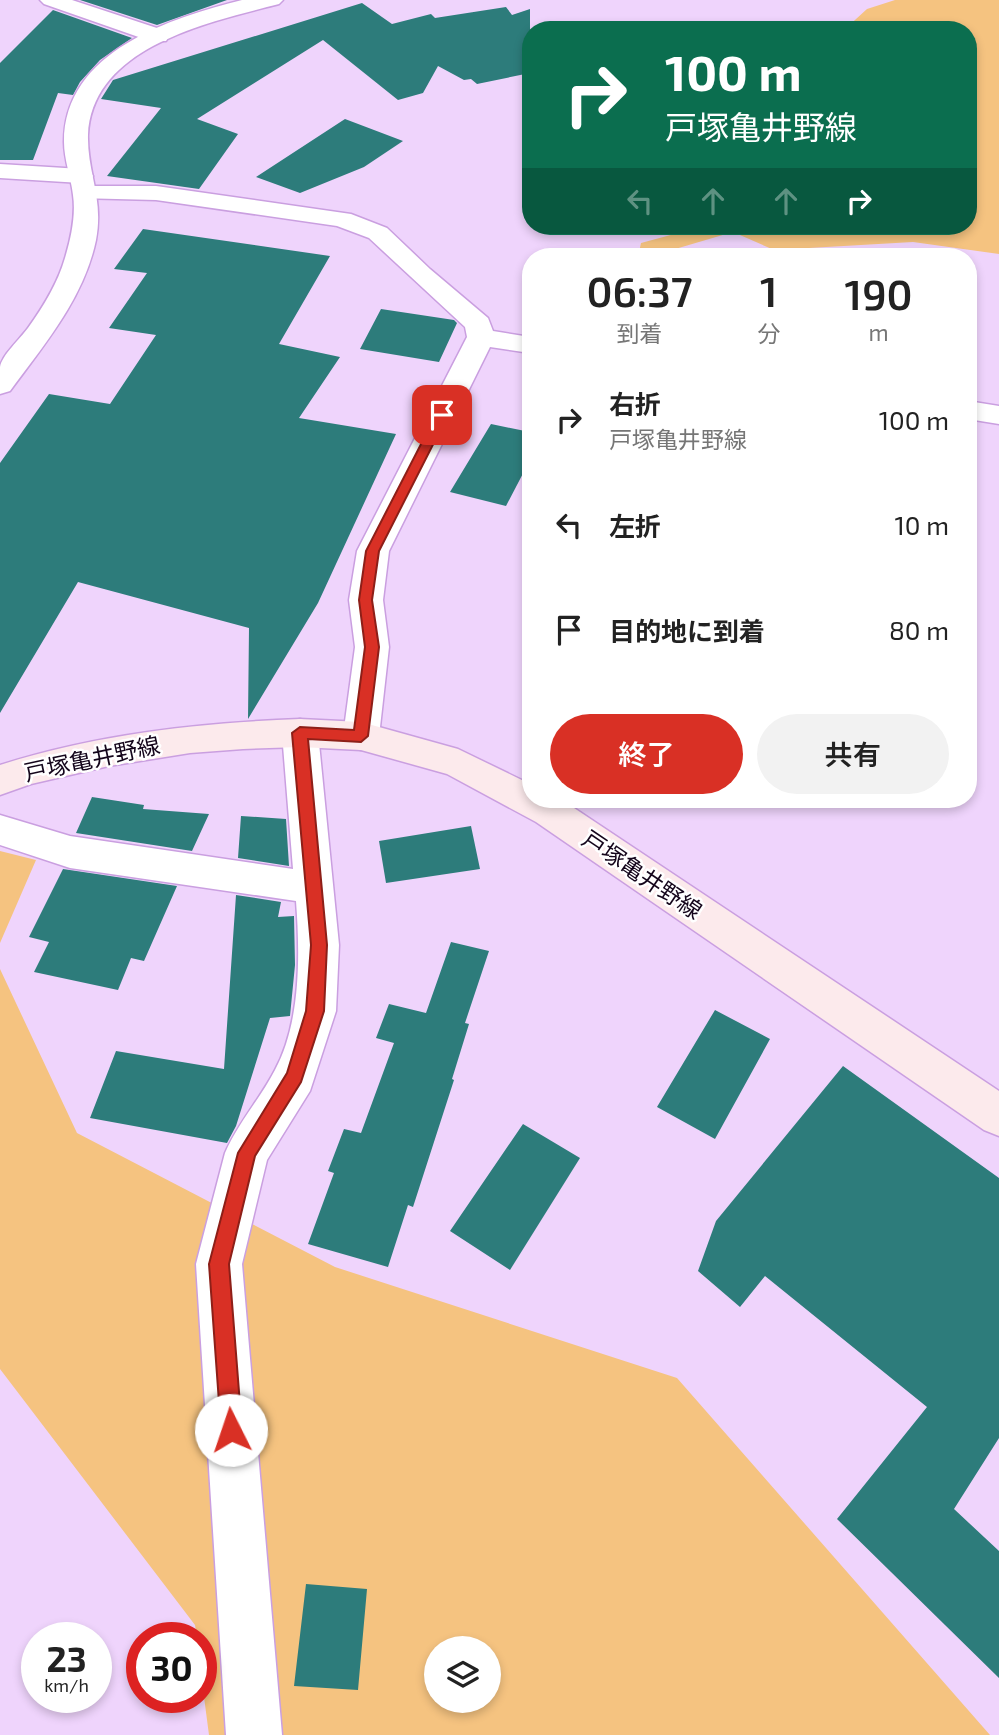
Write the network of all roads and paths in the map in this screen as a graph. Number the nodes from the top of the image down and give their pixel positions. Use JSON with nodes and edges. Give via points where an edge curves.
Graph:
{"nodes":[{"id":1,"x":51,"y":0,"type":"edge"},
{"id":2,"x":272,"y":0,"type":"edge"},
{"id":3,"x":158,"y":36,"type":"junction"},
{"id":4,"x":0,"y":171,"type":"edge"},
{"id":5,"x":83,"y":184,"type":"junction"},
{"id":6,"x":481,"y":337,"type":"junction"},
{"id":7,"x":522,"y":344,"type":"edge"},
{"id":8,"x":0,"y":385,"type":"edge"},
{"id":9,"x":977,"y":411,"type":"edge"},
{"id":10,"x":999,"y":415,"type":"edge"},
{"id":11,"x":300,"y":733,"type":"junction"},
{"id":12,"x":361,"y":736,"type":"junction"},
{"id":13,"x":0,"y":780,"type":"edge"},
{"id":14,"x":522,"y":797,"type":"edge"},
{"id":15,"x":543,"y":808,"type":"edge"},
{"id":16,"x":0,"y":830,"type":"edge"},
{"id":17,"x":314,"y":888,"type":"junction"},
{"id":18,"x":999,"y":1116,"type":"edge"},
{"id":19,"x":254,"y":1735,"type":"edge"}],
"edges":[{"from":1,"to":3,"type":"street"},
{"from":2,"to":3,"type":"street","via":[[214,13]]},
{"from":3,"to":5,"type":"street","via":[[113,64],[89,92],[77,129],[76,153]]},
{"from":4,"to":5,"type":"street"},
{"from":5,"to":6,"type":"street","via":[[362,225],[378,233],[478,324]]},
{"from":5,"to":8,"type":"street","via":[[83,240],[64,291]]},
{"from":6,"to":7,"type":"street"},
{"from":6,"to":12,"type":"street","via":[[373,551],[366,600],[372,647]]},
{"from":9,"to":10,"type":"street"},
{"from":11,"to":12,"type":"main road","name":"戸塚亀井野線"},
{"from":11,"to":13,"type":"main road","name":"戸塚亀井野線","via":[[190,738],[109,752]]},
{"from":11,"to":17,"type":"street"},
{"from":12,"to":14,"type":"main road","name":"戸塚亀井野線","via":[[458,763]]},
{"from":15,"to":18,"type":"main road","name":"戸塚亀井野線"},
{"from":16,"to":17,"type":"street","via":[[70,852]]},
{"from":17,"to":19,"type":"street","via":[[319,945],[315,1011],[295,1077],[247,1153],[219,1264]]}]}
